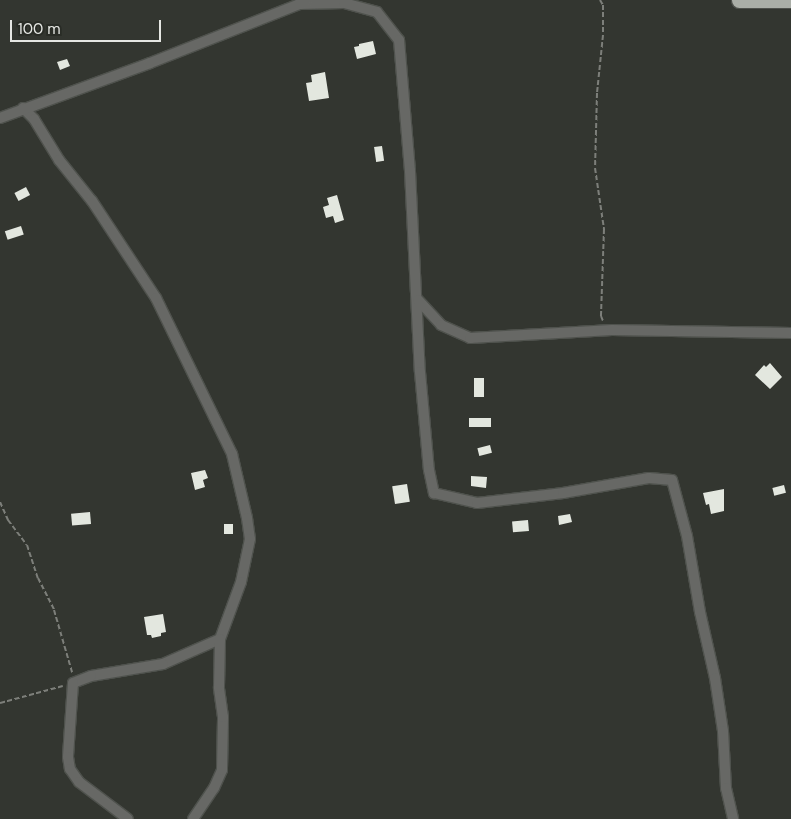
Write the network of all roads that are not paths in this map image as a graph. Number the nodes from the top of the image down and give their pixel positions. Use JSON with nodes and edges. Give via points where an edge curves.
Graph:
{"nodes":[{"id":1,"x":311,"y":0,"type":"edge"},
{"id":2,"x":739,"y":0,"type":"edge"},
{"id":3,"x":791,"y":0,"type":"edge"},
{"id":4,"x":299,"y":4,"type":"junction"},
{"id":5,"x":23,"y":108,"type":"junction"},
{"id":6,"x":0,"y":118,"type":"edge"},
{"id":7,"x":418,"y":300,"type":"junction"},
{"id":8,"x":791,"y":333,"type":"edge"},
{"id":9,"x":220,"y":639,"type":"junction"},
{"id":10,"x":128,"y":819,"type":"edge"},
{"id":11,"x":193,"y":819,"type":"edge"},
{"id":12,"x":733,"y":819,"type":"edge"}],
"edges":[{"from":1,"to":4,"type":"street"},
{"from":2,"to":3,"type":"highway"},
{"from":4,"to":5,"type":"street","via":[[150,63]]},
{"from":4,"to":7,"type":"street","via":[[344,3],[378,12],[399,40]]},
{"from":5,"to":6,"type":"street"},
{"from":5,"to":9,"type":"street","via":[[92,201],[156,298],[232,454],[250,538],[241,582]]},
{"from":7,"to":8,"type":"street","via":[[441,325],[470,338],[607,330]]},
{"from":7,"to":12,"type":"street","via":[[426,440],[434,493],[477,502],[563,493],[649,478],[672,480],[716,678],[726,788]]},
{"from":9,"to":10,"type":"street","via":[[163,664],[92,676],[73,684],[70,769],[79,782]]},
{"from":9,"to":11,"type":"street","via":[[222,770]]}]}
